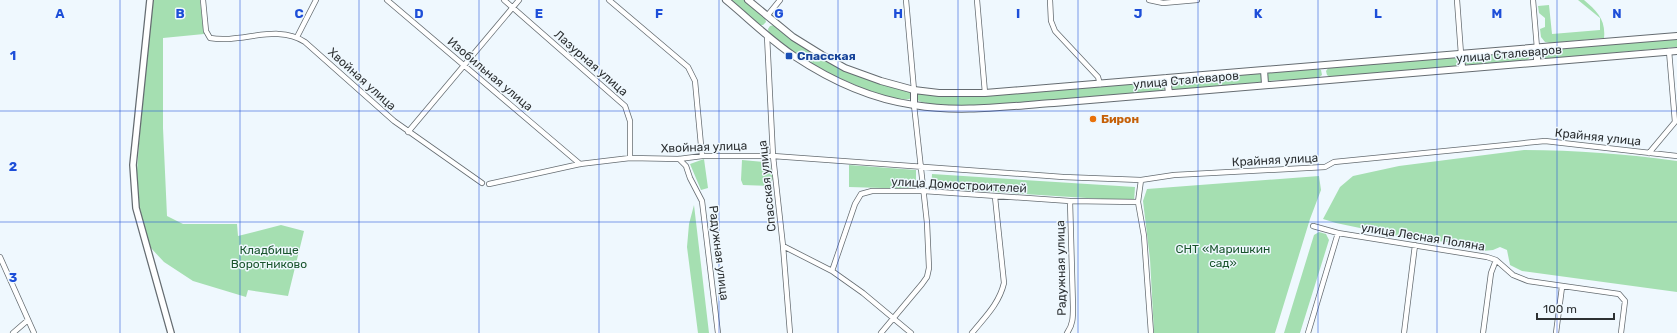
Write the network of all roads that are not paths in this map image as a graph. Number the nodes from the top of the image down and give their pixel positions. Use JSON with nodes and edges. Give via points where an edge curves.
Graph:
{"nodes":[{"id":1,"x":150,"y":0,"type":"edge"},
{"id":2,"x":203,"y":0,"type":"edge"},
{"id":3,"x":316,"y":0,"type":"edge"},
{"id":4,"x":387,"y":0,"type":"edge"},
{"id":5,"x":504,"y":0,"type":"edge"},
{"id":6,"x":519,"y":0,"type":"edge"},
{"id":7,"x":610,"y":0,"type":"edge"},
{"id":8,"x":726,"y":0,"type":"edge"},
{"id":9,"x":748,"y":0,"type":"edge"},
{"id":10,"x":780,"y":0,"type":"edge"},
{"id":11,"x":906,"y":0,"type":"edge"},
{"id":12,"x":977,"y":0,"type":"edge"},
{"id":13,"x":1050,"y":0,"type":"edge"},
{"id":14,"x":1149,"y":0,"type":"edge"},
{"id":15,"x":1197,"y":0,"type":"edge"},
{"id":16,"x":1457,"y":0,"type":"edge"},
{"id":17,"x":1533,"y":0,"type":"edge"},
{"id":18,"x":513,"y":7,"type":"junction"},
{"id":19,"x":769,"y":18,"type":"junction"},
{"id":20,"x":762,"y":30,"type":"junction"},
{"id":21,"x":767,"y":36,"type":"junction"},
{"id":22,"x":1677,"y":36,"type":"edge"},
{"id":23,"x":297,"y":37,"type":"junction"},
{"id":24,"x":1537,"y":48,"type":"junction"},
{"id":25,"x":1669,"y":51,"type":"junction"},
{"id":26,"x":1677,"y":51,"type":"edge"},
{"id":27,"x":1461,"y":54,"type":"junction"},
{"id":28,"x":1537,"y":62,"type":"junction"},
{"id":29,"x":464,"y":66,"type":"junction"},
{"id":30,"x":1462,"y":68,"type":"junction"},
{"id":31,"x":1264,"y":70,"type":"junction"},
{"id":32,"x":1167,"y":78,"type":"junction"},
{"id":33,"x":1100,"y":84,"type":"junction"},
{"id":34,"x":1265,"y":84,"type":"junction"},
{"id":35,"x":914,"y":90,"type":"junction"},
{"id":36,"x":985,"y":93,"type":"junction"},
{"id":37,"x":1169,"y":93,"type":"junction"},
{"id":38,"x":914,"y":105,"type":"junction"},
{"id":39,"x":1676,"y":122,"type":"edge"},
{"id":40,"x":408,"y":132,"type":"junction"},
{"id":41,"x":1650,"y":153,"type":"junction"},
{"id":42,"x":702,"y":156,"type":"junction"},
{"id":43,"x":773,"y":156,"type":"junction"},
{"id":44,"x":1677,"y":156,"type":"edge"},
{"id":45,"x":630,"y":158,"type":"junction"},
{"id":46,"x":679,"y":159,"type":"junction"},
{"id":47,"x":580,"y":164,"type":"junction"},
{"id":48,"x":920,"y":167,"type":"junction"},
{"id":49,"x":1141,"y":180,"type":"junction"},
{"id":50,"x":482,"y":183,"type":"dead end"},
{"id":51,"x":490,"y":184,"type":"dead end"},
{"id":52,"x":924,"y":191,"type":"junction"},
{"id":53,"x":995,"y":197,"type":"junction"},
{"id":54,"x":1070,"y":201,"type":"junction"},
{"id":55,"x":1138,"y":202,"type":"junction"},
{"id":56,"x":1313,"y":226,"type":"dead end"},
{"id":57,"x":1338,"y":233,"type":"junction"},
{"id":58,"x":1415,"y":245,"type":"junction"},
{"id":59,"x":783,"y":246,"type":"junction"},
{"id":60,"x":0,"y":257,"type":"edge"},
{"id":61,"x":1496,"y":260,"type":"junction"},
{"id":62,"x":832,"y":271,"type":"junction"},
{"id":63,"x":1562,"y":287,"type":"junction"},
{"id":64,"x":893,"y":318,"type":"junction"},
{"id":65,"x":28,"y":320,"type":"junction"},
{"id":66,"x":13,"y":333,"type":"edge"},
{"id":67,"x":34,"y":333,"type":"edge"},
{"id":68,"x":171,"y":333,"type":"edge"},
{"id":69,"x":718,"y":333,"type":"edge"},
{"id":70,"x":790,"y":333,"type":"edge"},
{"id":71,"x":881,"y":333,"type":"edge"},
{"id":72,"x":911,"y":333,"type":"edge"},
{"id":73,"x":972,"y":333,"type":"edge"},
{"id":74,"x":1068,"y":333,"type":"edge"},
{"id":75,"x":1151,"y":333,"type":"edge"},
{"id":76,"x":1308,"y":333,"type":"edge"},
{"id":77,"x":1404,"y":333,"type":"edge"},
{"id":78,"x":1483,"y":333,"type":"edge"},
{"id":79,"x":1556,"y":333,"type":"edge"},
{"id":80,"x":1621,"y":333,"type":"edge"}],
"edges":[{"from":1,"to":68,"type":"street","via":[[133,164],[136,208]]},
{"from":2,"to":23,"type":"street","via":[[206,31],[210,38],[279,34]]},
{"from":3,"to":23,"type":"street"},
{"from":4,"to":29,"type":"street","name":"Изобильная улица"},
{"from":5,"to":18,"type":"street","name":"Лазурная улица"},
{"from":6,"to":18,"type":"street"},
{"from":7,"to":42,"type":"street","via":[[688,67],[695,81]]},
{"from":8,"to":20,"type":"main road","name":"улица Сталеваров"},
{"from":9,"to":19,"type":"main road","name":"улица Сталеваров"},
{"from":10,"to":19,"type":"street"},
{"from":11,"to":35,"type":"street"},
{"from":12,"to":36,"type":"street"},
{"from":13,"to":33,"type":"street","via":[[1051,21],[1055,31],[1098,78]]},
{"from":14,"to":15,"type":"street","via":[[1163,3]]},
{"from":16,"to":27,"type":"street"},
{"from":17,"to":24,"type":"street"},
{"from":18,"to":29,"type":"street"},
{"from":18,"to":45,"type":"street","name":"Лазурная улица","via":[[625,106],[630,121]]},
{"from":19,"to":20,"type":"main road"},
{"from":19,"to":35,"type":"main road","name":"улица Сталеваров","via":[[845,68]]},
{"from":20,"to":21,"type":"main road","name":"улица Сталеваров"},
{"from":21,"to":38,"type":"main road","name":"улица Сталеваров","via":[[794,56],[848,86]]},
{"from":21,"to":43,"type":"street","name":"Спасская улица"},
{"from":22,"to":24,"type":"main road","name":"улица Сталеваров"},
{"from":23,"to":40,"type":"street","name":"Хвойная улица"},
{"from":24,"to":27,"type":"main road","name":"улица Сталеваров"},
{"from":24,"to":28,"type":"main road"},
{"from":25,"to":26,"type":"main road","name":"улица Сталеваров"},
{"from":25,"to":28,"type":"main road","name":"улица Сталеваров"},
{"from":25,"to":39,"type":"street"},
{"from":27,"to":30,"type":"main road"},
{"from":27,"to":31,"type":"main road","name":"улица Сталеваров"},
{"from":28,"to":30,"type":"main road","name":"улица Сталеваров"},
{"from":29,"to":40,"type":"street"},
{"from":29,"to":47,"type":"street","name":"Изобильная улица"},
{"from":30,"to":34,"type":"main road","name":"улица Сталеваров"},
{"from":31,"to":32,"type":"main road","name":"улица Сталеваров"},
{"from":31,"to":34,"type":"main road"},
{"from":32,"to":33,"type":"main road","name":"улица Сталеваров"},
{"from":32,"to":37,"type":"main road"},
{"from":33,"to":36,"type":"main road","name":"улица Сталеваров"},
{"from":34,"to":37,"type":"main road","name":"улица Сталеваров"},
{"from":35,"to":36,"type":"main road","name":"улица Сталеваров"},
{"from":35,"to":38,"type":"main road"},
{"from":37,"to":38,"type":"main road","name":"улица Сталеваров","via":[[986,108]]},
{"from":38,"to":48,"type":"street"},
{"from":39,"to":41,"type":"street"},
{"from":40,"to":50,"type":"street","name":"Хвойная улица"},
{"from":41,"to":44,"type":"street","name":"Крайняя улица"},
{"from":41,"to":49,"type":"street","name":"Крайняя улица","via":[[1545,141],[1334,162],[1325,167]]},
{"from":42,"to":43,"type":"street","name":"Хвойная улица"},
{"from":42,"to":46,"type":"street","name":"Хвойная улица"},
{"from":43,"to":48,"type":"street","name":"Хвойная улица"},
{"from":43,"to":59,"type":"street","name":"Спасская улица"},
{"from":45,"to":46,"type":"street","name":"Хвойная улица"},
{"from":45,"to":47,"type":"street","name":"Хвойная улица"},
{"from":46,"to":69,"type":"street","name":"Радужная улица","via":[[686,166],[702,201]]},
{"from":47,"to":51,"type":"street","name":"Хвойная улица"},
{"from":48,"to":49,"type":"street","name":"Крайняя улица"},
{"from":48,"to":52,"type":"street"},
{"from":49,"to":55,"type":"street"},
{"from":52,"to":53,"type":"street","name":"улица Домостроителей"},
{"from":52,"to":62,"type":"street","name":"улица Домостроителей","via":[[872,191],[861,194],[855,204]]},
{"from":52,"to":64,"type":"street","via":[[929,268],[927,277]]},
{"from":53,"to":54,"type":"street","name":"улица Домостроителей"},
{"from":53,"to":73,"type":"street","via":[[1004,283],[994,307]]},
{"from":54,"to":55,"type":"street","name":"улица Домостроителей"},
{"from":54,"to":74,"type":"street","name":"Радужная улица","via":[[1073,307],[1072,323]]},
{"from":55,"to":75,"type":"street","via":[[1144,236]]},
{"from":56,"to":57,"type":"street","name":"улица Лесная Поляна"},
{"from":57,"to":58,"type":"street","name":"улица Лесная Поляна"},
{"from":57,"to":76,"type":"street"},
{"from":58,"to":61,"type":"street","name":"улица Лесная Поляна","via":[[1461,251]]},
{"from":58,"to":77,"type":"street"},
{"from":59,"to":62,"type":"street"},
{"from":59,"to":70,"type":"street","name":"Спасская улица"},
{"from":60,"to":65,"type":"street"},
{"from":61,"to":63,"type":"street","name":"улица Лесная Поляна","via":[[1513,275],[1528,281]]},
{"from":61,"to":78,"type":"street","via":[[1491,273]]},
{"from":62,"to":64,"type":"street"},
{"from":63,"to":79,"type":"street"},
{"from":63,"to":80,"type":"street","name":"улица Лесная Поляна","via":[[1619,294],[1625,301]]},
{"from":64,"to":71,"type":"street"},
{"from":64,"to":72,"type":"street"},
{"from":65,"to":66,"type":"street"},
{"from":65,"to":67,"type":"street"}]}
